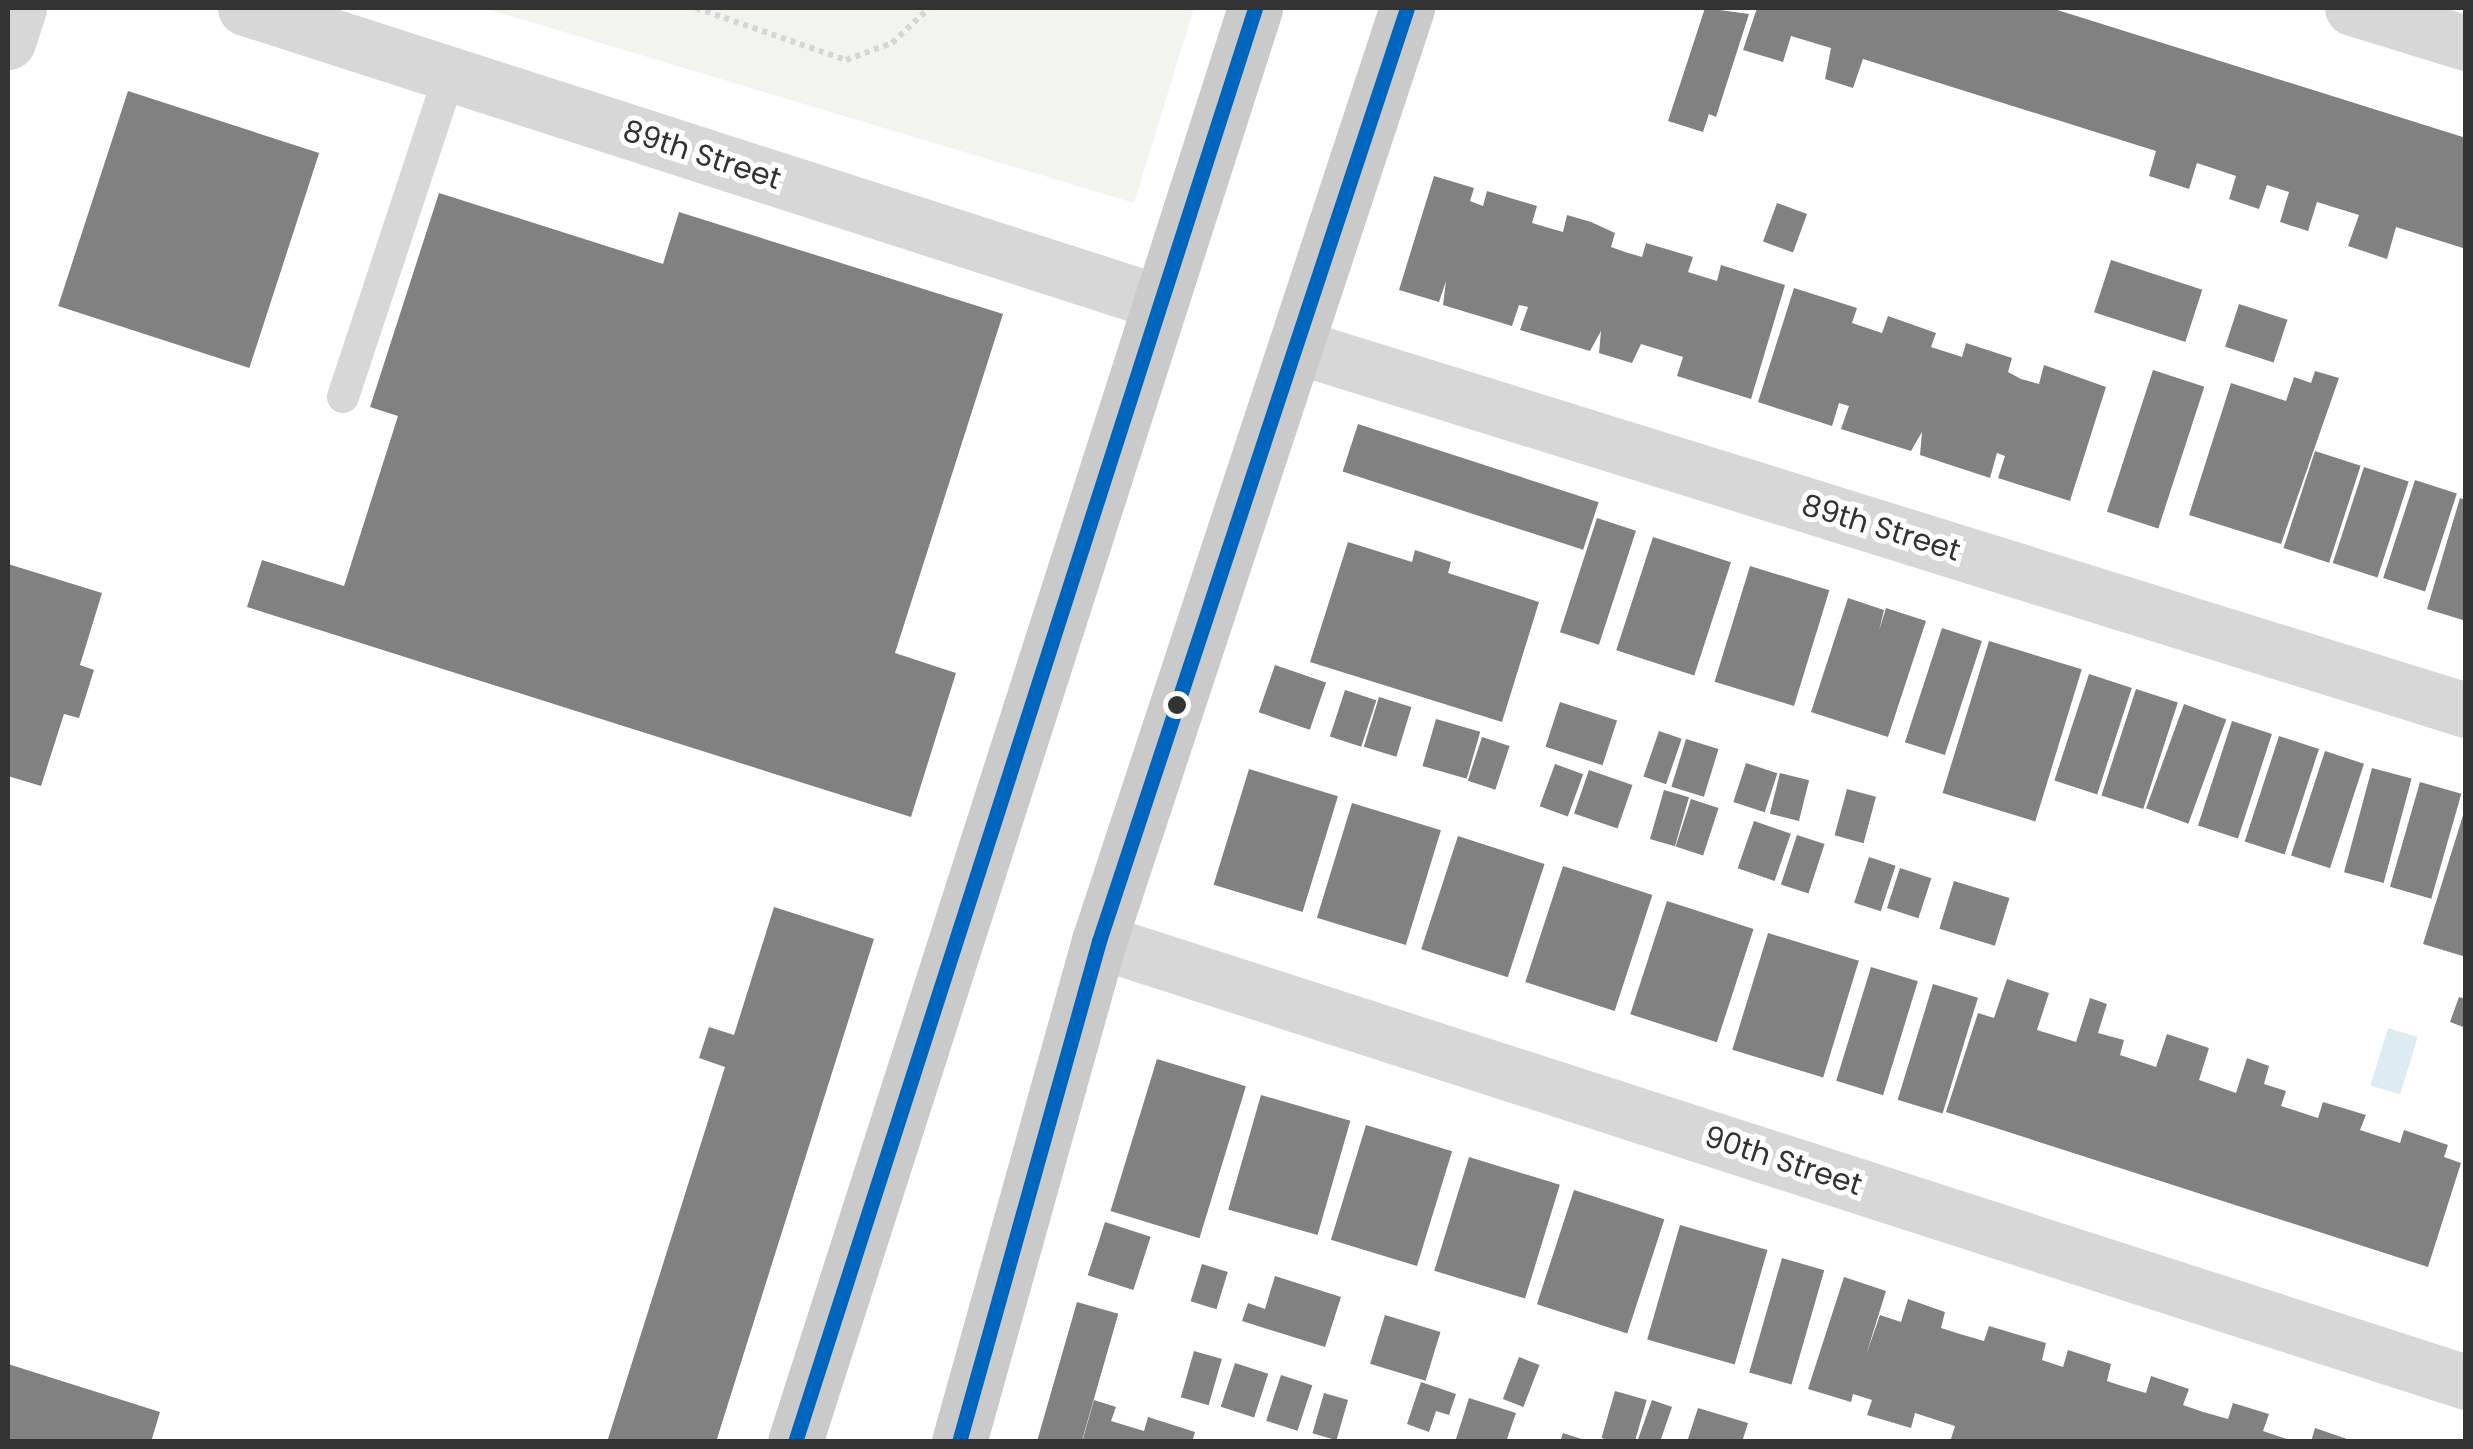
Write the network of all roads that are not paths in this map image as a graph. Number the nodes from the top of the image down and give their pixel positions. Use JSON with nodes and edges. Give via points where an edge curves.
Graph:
{"nodes":[{"id":1,"x":18,"y":8,"type":"edge"},
{"id":2,"x":245,"y":8,"type":"edge"},
{"id":3,"x":1255,"y":8,"type":"edge"},
{"id":4,"x":1406,"y":8,"type":"edge"},
{"id":5,"x":2352,"y":8,"type":"edge"},
{"id":6,"x":8,"y":42,"type":"edge"},
{"id":7,"x":2466,"y":43,"type":"edge"},
{"id":8,"x":450,"y":74,"type":"junction"},
{"id":9,"x":1158,"y":302,"type":"junction"},
{"id":10,"x":1296,"y":346,"type":"junction"},
{"id":11,"x":343,"y":397,"type":"dead end"},
{"id":12,"x":2466,"y":710,"type":"edge"},
{"id":13,"x":1099,"y":941,"type":"junction"},
{"id":14,"x":2466,"y":1382,"type":"edge"},
{"id":15,"x":796,"y":1442,"type":"edge"},
{"id":16,"x":959,"y":1442,"type":"edge"}],
"edges":[{"from":1,"to":6,"type":"street"},
{"from":2,"to":8,"type":"street","name":"89th Street"},
{"from":3,"to":9,"type":"main road"},
{"from":4,"to":10,"type":"main road"},
{"from":5,"to":7,"type":"street"},
{"from":8,"to":9,"type":"street","name":"89th Street"},
{"from":8,"to":11,"type":"lane"},
{"from":9,"to":15,"type":"main road"},
{"from":10,"to":12,"type":"street","name":"89th Street"},
{"from":10,"to":13,"type":"main road"},
{"from":13,"to":14,"type":"street","name":"90th Street"},
{"from":13,"to":16,"type":"main road"}]}
